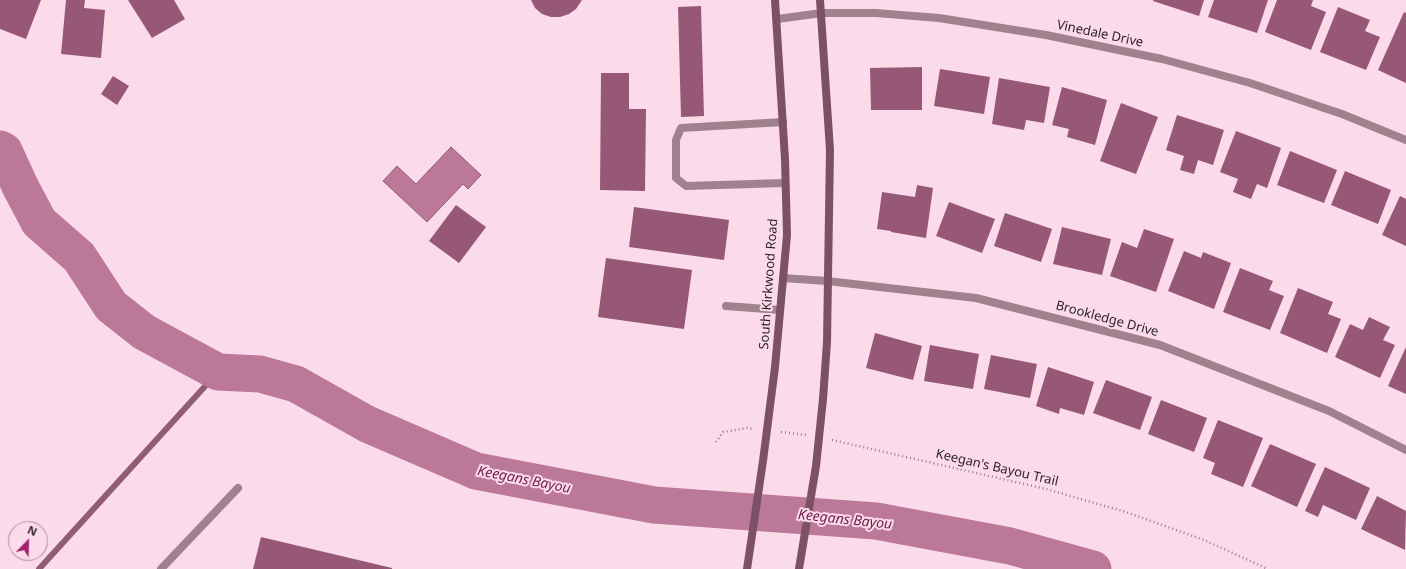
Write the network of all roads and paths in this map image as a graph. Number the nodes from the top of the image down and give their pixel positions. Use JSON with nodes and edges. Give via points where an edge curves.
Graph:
{"nodes":[{"id":1,"x":775,"y":0,"type":"edge"},
{"id":2,"x":820,"y":0,"type":"edge"},
{"id":3,"x":822,"y":14,"type":"junction"},
{"id":4,"x":777,"y":19,"type":"junction"},
{"id":5,"x":783,"y":122,"type":"junction"},
{"id":6,"x":1406,"y":140,"type":"edge"},
{"id":7,"x":785,"y":183,"type":"junction"},
{"id":8,"x":783,"y":278,"type":"junction"},
{"id":9,"x":827,"y":281,"type":"junction"},
{"id":10,"x":726,"y":306,"type":"dead end"},
{"id":11,"x":780,"y":310,"type":"junction"},
{"id":12,"x":767,"y":430,"type":"junction"},
{"id":13,"x":819,"y":438,"type":"junction"},
{"id":14,"x":716,"y":442,"type":"dead end"},
{"id":15,"x":1406,"y":450,"type":"edge"},
{"id":16,"x":238,"y":488,"type":"dead end"},
{"id":17,"x":799,"y":565,"type":"edge"},
{"id":18,"x":160,"y":569,"type":"edge"},
{"id":19,"x":747,"y":569,"type":"edge"},
{"id":20,"x":1268,"y":569,"type":"edge"}],
"edges":[{"from":1,"to":4,"type":"main road","name":"South Kirkwood Road"},
{"from":2,"to":3,"type":"main road"},
{"from":3,"to":4,"type":"street","name":"Vinedale Drive"},
{"from":3,"to":6,"type":"street","name":"Vinedale Drive","via":[[876,13],[939,18],[1046,34],[1162,59],[1258,86],[1342,114]]},
{"from":3,"to":9,"type":"main road","via":[[830,150]]},
{"from":4,"to":5,"type":"main road","name":"South Kirkwood Road"},
{"from":5,"to":7,"type":"main road","name":"South Kirkwood Road"},
{"from":5,"to":7,"type":"street","via":[[681,128],[676,140],[676,178],[686,186]]},
{"from":7,"to":8,"type":"main road","name":"South Kirkwood Road","via":[[787,235]]},
{"from":8,"to":9,"type":"street","name":"Brookledge Drive"},
{"from":8,"to":11,"type":"main road","name":"South Kirkwood Road"},
{"from":9,"to":13,"type":"main road","via":[[827,342]]},
{"from":9,"to":15,"type":"street","name":"Brookledge Drive","via":[[976,298],[1160,345],[1329,411]]},
{"from":10,"to":11,"type":"street"},
{"from":11,"to":12,"type":"main road","name":"South Kirkwood Road"},
{"from":12,"to":13,"type":"path","name":"Keegan's Bayou Trail"},
{"from":12,"to":14,"type":"path","name":"Keegan's Bayou Trail","via":[[747,428],[723,432]]},
{"from":12,"to":19,"type":"main road","name":"South Kirkwood Road"},
{"from":13,"to":17,"type":"main road"},
{"from":13,"to":20,"type":"path","name":"Keegan's Bayou Trail","via":[[1046,489],[1126,512],[1204,540]]},
{"from":16,"to":18,"type":"street"}]}
